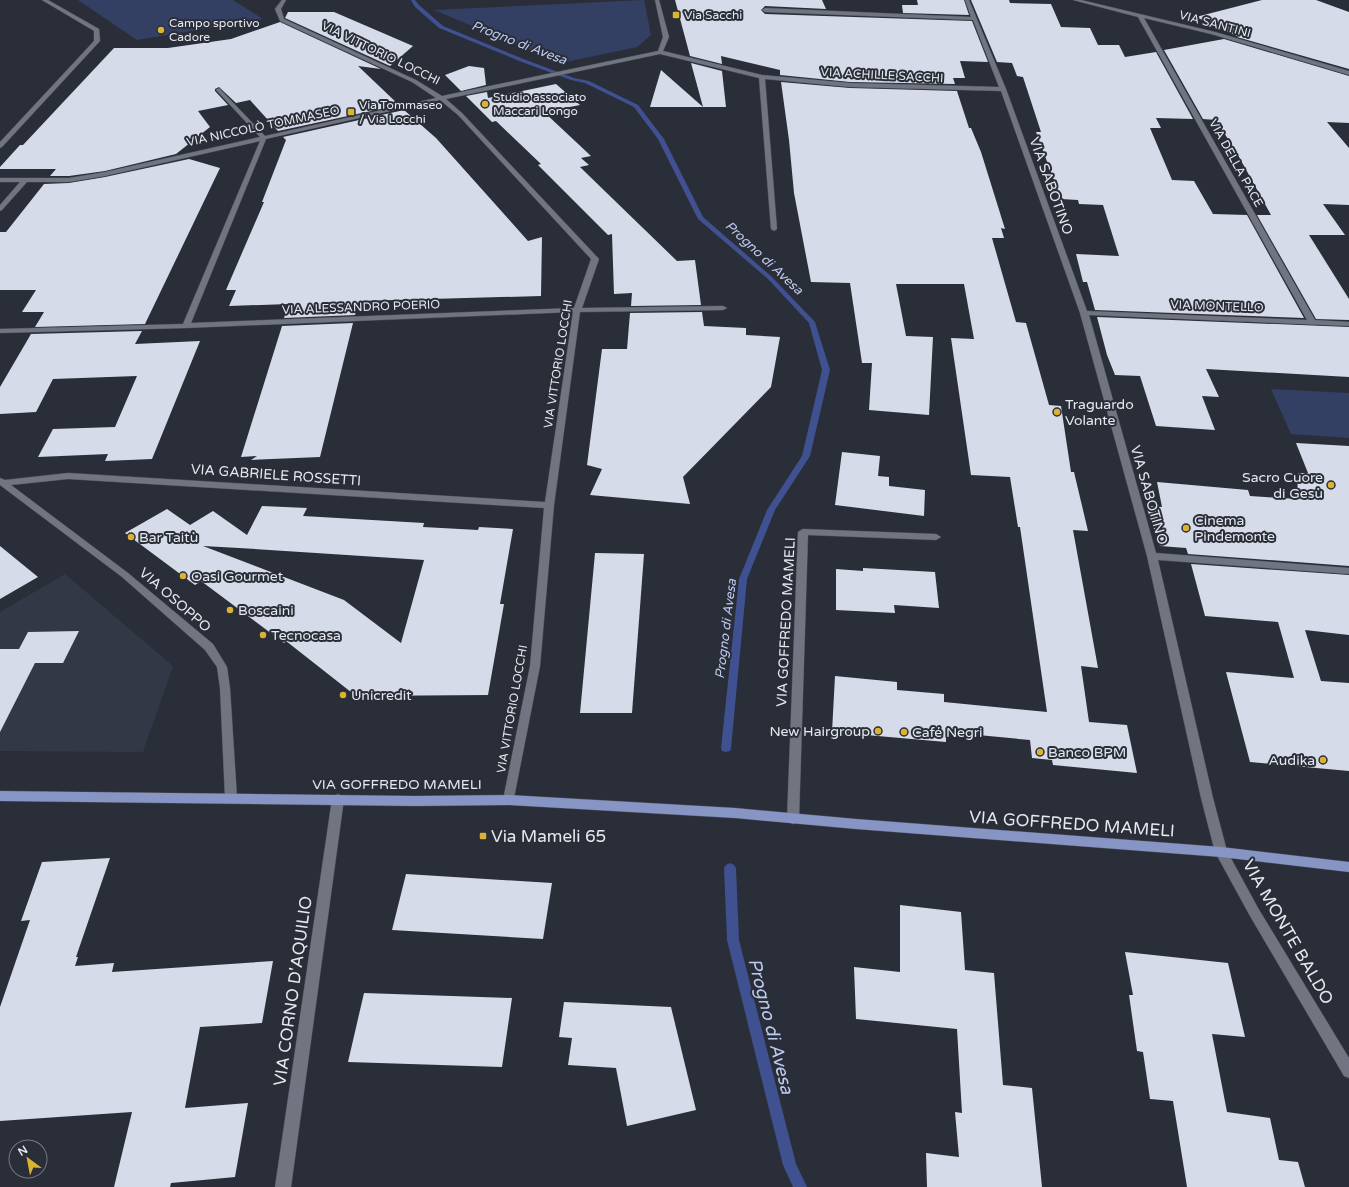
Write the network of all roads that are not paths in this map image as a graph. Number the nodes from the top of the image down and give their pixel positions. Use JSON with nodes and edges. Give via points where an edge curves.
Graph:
{"nodes":[{"id":1,"x":44,"y":0,"type":"edge"},
{"id":2,"x":284,"y":0,"type":"edge"},
{"id":3,"x":657,"y":0,"type":"edge"},
{"id":4,"x":967,"y":0,"type":"edge"},
{"id":5,"x":1075,"y":0,"type":"edge"},
{"id":6,"x":765,"y":10,"type":"dead end"},
{"id":7,"x":1140,"y":15,"type":"junction"},
{"id":8,"x":975,"y":19,"type":"junction"},
{"id":9,"x":660,"y":52,"type":"junction"},
{"id":10,"x":576,"y":69,"type":"joint"},
{"id":11,"x":1349,"y":73,"type":"edge"},
{"id":12,"x":762,"y":77,"type":"junction"},
{"id":13,"x":1003,"y":89,"type":"junction"},
{"id":14,"x":219,"y":90,"type":"dead end"},
{"id":15,"x":442,"y":98,"type":"junction"},
{"id":16,"x":264,"y":138,"type":"junction"},
{"id":17,"x":0,"y":146,"type":"edge"},
{"id":18,"x":0,"y":180,"type":"edge"},
{"id":19,"x":24,"y":181,"type":"junction"},
{"id":20,"x":0,"y":209,"type":"edge"},
{"id":21,"x":774,"y":228,"type":"dead end"},
{"id":22,"x":723,"y":308,"type":"dead end"},
{"id":23,"x":577,"y":310,"type":"junction"},
{"id":24,"x":1084,"y":313,"type":"junction"},
{"id":25,"x":1312,"y":322,"type":"junction"},
{"id":26,"x":1349,"y":324,"type":"edge"},
{"id":27,"x":186,"y":326,"type":"junction"},
{"id":28,"x":0,"y":331,"type":"edge"},
{"id":29,"x":1,"y":482,"type":"edge"},
{"id":30,"x":549,"y":505,"type":"junction"},
{"id":31,"x":936,"y":537,"type":"dead end"},
{"id":32,"x":1152,"y":556,"type":"junction"},
{"id":33,"x":1349,"y":571,"type":"edge"},
{"id":34,"x":0,"y":796,"type":"edge"},
{"id":35,"x":232,"y":798,"type":"junction"},
{"id":36,"x":338,"y":799,"type":"junction"},
{"id":37,"x":509,"y":800,"type":"junction"},
{"id":38,"x":793,"y":819,"type":"junction"},
{"id":39,"x":1221,"y":852,"type":"junction"},
{"id":40,"x":1349,"y":867,"type":"edge"},
{"id":41,"x":1349,"y":1071,"type":"edge"},
{"id":42,"x":283,"y":1187,"type":"edge"}],
"edges":[{"from":1,"to":17,"type":"street","via":[[97,30],[97,41]]},
{"from":2,"to":15,"type":"street","name":"VIA VITTORIO LOCCHI","via":[[278,9],[282,20],[434,91]]},
{"from":3,"to":9,"type":"street","via":[[666,37]]},
{"from":4,"to":8,"type":"street","name":"VIA SABOTINO"},
{"from":5,"to":7,"type":"street","name":"VIA SANTINI"},
{"from":6,"to":8,"type":"street"},
{"from":7,"to":11,"type":"street","name":"VIA SANTINI","via":[[1213,33]]},
{"from":7,"to":25,"type":"street","name":"VIA DELLA PACE"},
{"from":8,"to":13,"type":"street","name":"VIA SABOTINO"},
{"from":9,"to":10,"type":"street","name":"VIA ACHILLE SACCHI"},
{"from":9,"to":12,"type":"street","name":"VIA ACHILLE SACCHI"},
{"from":10,"to":15,"type":"street","name":"VIA NICCOLÒ TOMMASEO"},
{"from":12,"to":13,"type":"street","name":"VIA ACHILLE SACCHI","via":[[850,85]]},
{"from":12,"to":21,"type":"street"},
{"from":13,"to":24,"type":"street","name":"VIA SABOTINO"},
{"from":14,"to":16,"type":"street"},
{"from":15,"to":16,"type":"street","name":"VIA NICCOLÒ TOMMASEO"},
{"from":15,"to":23,"type":"street","name":"VIA VITTORIO LOCCHI","via":[[460,114],[595,259]]},
{"from":16,"to":19,"type":"street","name":"VIA NICCOLÒ TOMMASEO","via":[[69,180]]},
{"from":16,"to":27,"type":"street"},
{"from":18,"to":19,"type":"street","name":"VIA NICCOLÒ TOMMASEO"},
{"from":19,"to":20,"type":"street"},
{"from":22,"to":23,"type":"street","name":"VIA ALESSANDRO POERIO"},
{"from":23,"to":27,"type":"street","name":"VIA ALESSANDRO POERIO"},
{"from":23,"to":30,"type":"street","name":"VIA VITTORIO LOCCHI"},
{"from":24,"to":25,"type":"street","name":"VIA MONTELLO"},
{"from":24,"to":32,"type":"street","name":"VIA SABOTINO"},
{"from":25,"to":26,"type":"street","name":"VIA MONTELLO"},
{"from":27,"to":28,"type":"street","name":"VIA ALESSANDRO POERIO"},
{"from":29,"to":30,"type":"street","name":"VIA GABRIELE ROSSETTI","via":[[68,476]]},
{"from":29,"to":35,"type":"street","name":"VIA OSOPPO","via":[[125,575],[208,648],[222,667]]},
{"from":30,"to":37,"type":"street","name":"VIA VITTORIO LOCCHI","via":[[535,666]]},
{"from":31,"to":38,"type":"street","name":"VIA GOFFREDO MAMELI","via":[[803,532]]},
{"from":32,"to":33,"type":"street"},
{"from":32,"to":39,"type":"street","name":"VIA SABOTINO"},
{"from":34,"to":35,"type":"main road","name":"VIA GOFFREDO MAMELI"},
{"from":35,"to":36,"type":"main road","name":"VIA GOFFREDO MAMELI"},
{"from":36,"to":37,"type":"main road","name":"VIA GOFFREDO MAMELI"},
{"from":36,"to":42,"type":"street","name":"VIA CORNO D'AQUILIO"},
{"from":37,"to":38,"type":"main road","name":"VIA GOFFREDO MAMELI","via":[[734,813]]},
{"from":38,"to":39,"type":"main road","name":"VIA GOFFREDO MAMELI"},
{"from":39,"to":40,"type":"main road","name":"VIA GOFFREDO MAMELI"},
{"from":39,"to":41,"type":"street","name":"VIA MONTE BALDO"}]}
